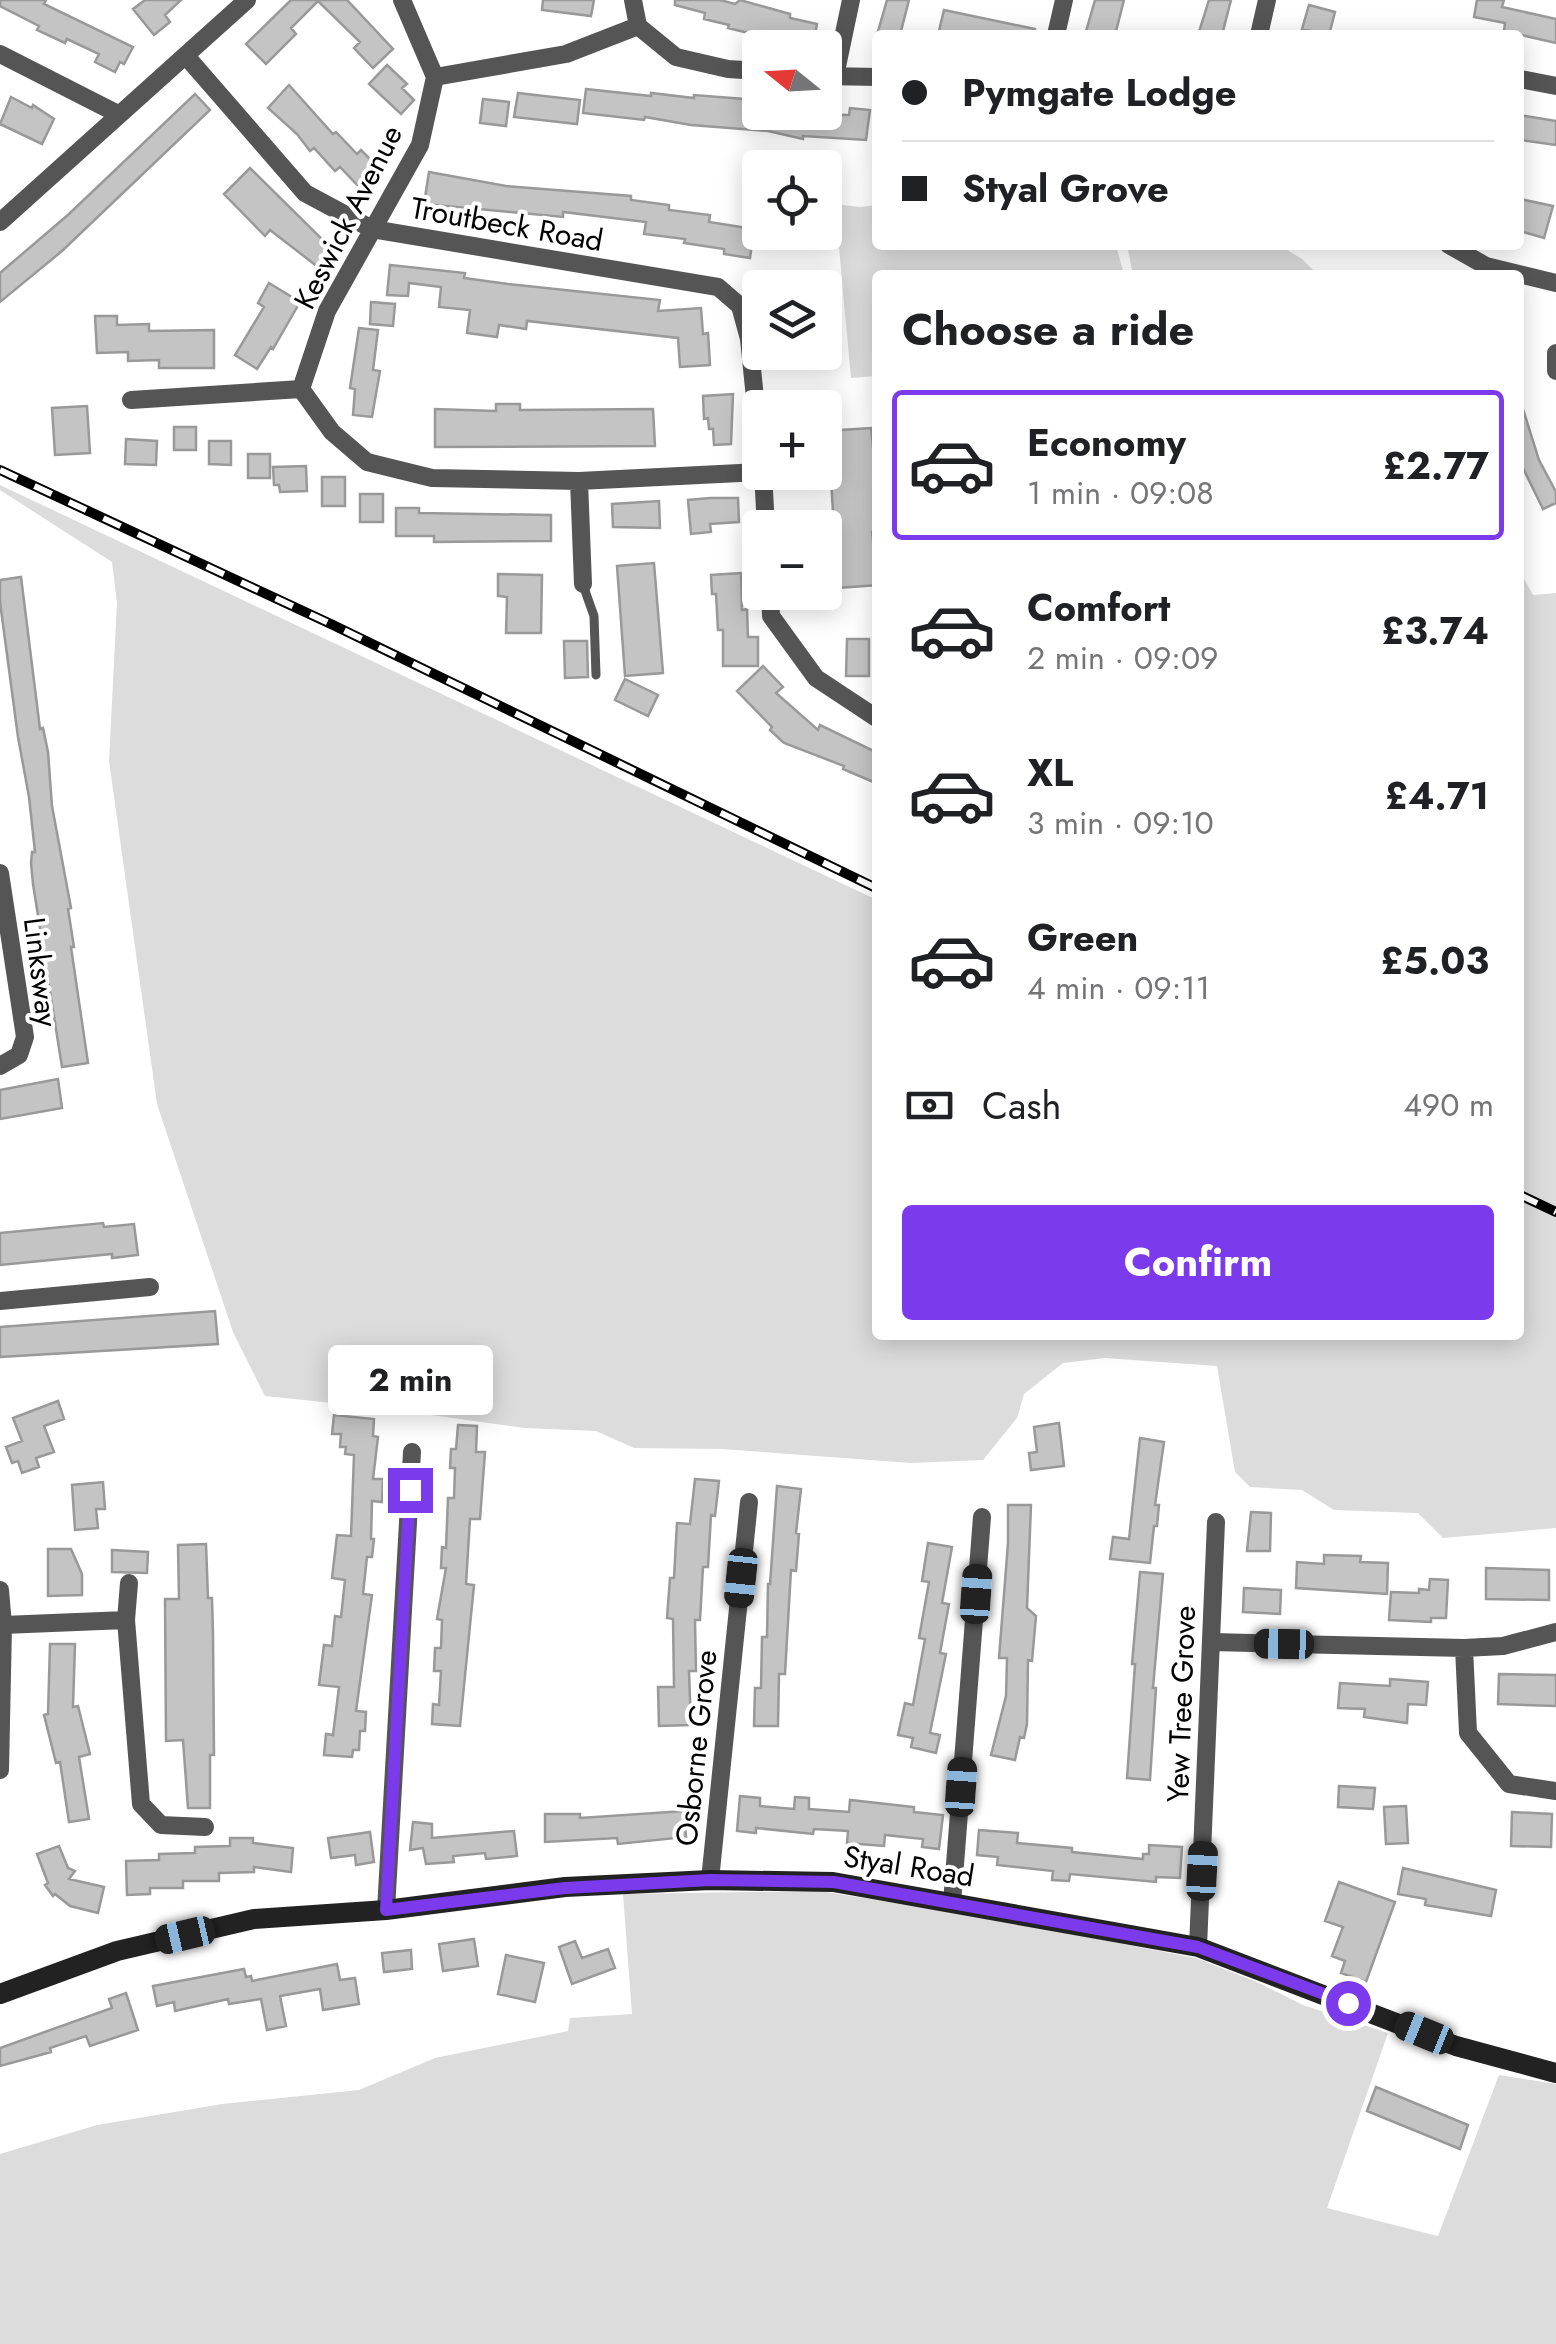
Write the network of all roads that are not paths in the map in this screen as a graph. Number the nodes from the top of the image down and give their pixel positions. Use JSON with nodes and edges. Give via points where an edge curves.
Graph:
{"nodes":[{"id":1,"x":247,"y":0,"type":"edge"},
{"id":2,"x":402,"y":0,"type":"edge"},
{"id":3,"x":633,"y":0,"type":"edge"},
{"id":4,"x":851,"y":0,"type":"edge"},
{"id":5,"x":1064,"y":0,"type":"edge"},
{"id":6,"x":1267,"y":0,"type":"edge"},
{"id":7,"x":638,"y":26,"type":"junction"},
{"id":8,"x":1057,"y":30,"type":"edge"},
{"id":9,"x":1260,"y":30,"type":"edge"},
{"id":10,"x":842,"y":33,"type":"edge"},
{"id":11,"x":0,"y":54,"type":"edge"},
{"id":12,"x":186,"y":56,"type":"junction"},
{"id":13,"x":742,"y":70,"type":"edge"},
{"id":14,"x":842,"y":76,"type":"edge"},
{"id":15,"x":436,"y":77,"type":"junction"},
{"id":16,"x":872,"y":78,"type":"edge"},
{"id":17,"x":1524,"y":80,"type":"edge"},
{"id":18,"x":1556,"y":86,"type":"edge"},
{"id":19,"x":118,"y":114,"type":"junction"},
{"id":20,"x":0,"y":222,"type":"edge"},
{"id":21,"x":372,"y":229,"type":"junction"},
{"id":22,"x":1458,"y":250,"type":"edge"},
{"id":23,"x":1502,"y":270,"type":"edge"},
{"id":24,"x":1524,"y":275,"type":"edge"},
{"id":25,"x":1556,"y":283,"type":"edge"},
{"id":26,"x":1556,"y":353,"type":"edge"},
{"id":27,"x":1556,"y":371,"type":"edge"},
{"id":28,"x":302,"y":389,"type":"junction"},
{"id":29,"x":754,"y":390,"type":"edge"},
{"id":30,"x":132,"y":400,"type":"dead end"},
{"id":31,"x":742,"y":473,"type":"edge"},
{"id":32,"x":579,"y":481,"type":"junction"},
{"id":33,"x":583,"y":584,"type":"joint"},
{"id":34,"x":771,"y":610,"type":"edge"},
{"id":35,"x":596,"y":674,"type":"dead end"},
{"id":36,"x":872,"y":715,"type":"edge"},
{"id":37,"x":0,"y":873,"type":"edge"},
{"id":38,"x":0,"y":1066,"type":"edge"},
{"id":39,"x":150,"y":1287,"type":"dead end"},
{"id":40,"x":0,"y":1301,"type":"edge"},
{"id":41,"x":412,"y":1452,"type":"dead end"},
{"id":42,"x":749,"y":1502,"type":"dead end"},
{"id":43,"x":982,"y":1518,"type":"dead end"},
{"id":44,"x":1216,"y":1522,"type":"dead end"},
{"id":45,"x":129,"y":1582,"type":"dead end"},
{"id":46,"x":0,"y":1590,"type":"edge"},
{"id":47,"x":126,"y":1620,"type":"junction"},
{"id":48,"x":3,"y":1625,"type":"junction"},
{"id":49,"x":1556,"y":1632,"type":"edge"},
{"id":50,"x":1212,"y":1642,"type":"junction"},
{"id":51,"x":1464,"y":1648,"type":"junction"},
{"id":52,"x":0,"y":1748,"type":"edge"},
{"id":53,"x":0,"y":1770,"type":"edge"},
{"id":54,"x":1556,"y":1791,"type":"edge"},
{"id":55,"x":205,"y":1827,"type":"dead end"},
{"id":56,"x":710,"y":1880,"type":"junction"},
{"id":57,"x":952,"y":1903,"type":"junction"},
{"id":58,"x":386,"y":1910,"type":"junction"},
{"id":59,"x":1198,"y":1947,"type":"junction"},
{"id":60,"x":0,"y":1994,"type":"edge"},
{"id":61,"x":1556,"y":2073,"type":"edge"}],
"edges":[{"from":1,"to":12,"type":"street"},
{"from":2,"to":15,"type":"street"},
{"from":3,"to":7,"type":"street"},
{"from":4,"to":10,"type":"street"},
{"from":5,"to":8,"type":"street"},
{"from":6,"to":9,"type":"street"},
{"from":7,"to":13,"type":"street","via":[[676,57]]},
{"from":7,"to":15,"type":"street","via":[[566,54]]},
{"from":11,"to":19,"type":"street"},
{"from":12,"to":19,"type":"street"},
{"from":12,"to":21,"type":"street","name":"Troutbeck Road","via":[[305,193]]},
{"from":14,"to":16,"type":"street"},
{"from":15,"to":21,"type":"street","name":"Keswick Avenue","via":[[420,145]]},
{"from":17,"to":18,"type":"street"},
{"from":19,"to":20,"type":"street"},
{"from":21,"to":28,"type":"street","name":"Keswick Avenue","via":[[327,311]]},
{"from":21,"to":29,"type":"street","name":"Troutbeck Road","via":[[718,287],[740,306]]},
{"from":22,"to":23,"type":"street"},
{"from":24,"to":25,"type":"street"},
{"from":26,"to":27,"type":"street"},
{"from":28,"to":30,"type":"street"},
{"from":28,"to":32,"type":"street","via":[[332,432],[368,462],[432,478]]},
{"from":31,"to":32,"type":"street"},
{"from":32,"to":33,"type":"street"},
{"from":33,"to":35,"type":"lane","via":[[594,616]]},
{"from":34,"to":36,"type":"street","via":[[816,678]]},
{"from":37,"to":38,"type":"street","name":"Linksway","via":[[25,1037],[19,1054]]},
{"from":39,"to":40,"type":"street"},
{"from":41,"to":58,"type":"street"},
{"from":42,"to":56,"type":"street","name":"Osborne Grove"},
{"from":43,"to":57,"type":"street"},
{"from":44,"to":50,"type":"street","name":"Yew Tree Grove"},
{"from":45,"to":47,"type":"street"},
{"from":46,"to":48,"type":"street"},
{"from":47,"to":48,"type":"street"},
{"from":47,"to":55,"type":"street","via":[[140,1804],[154,1832]]},
{"from":48,"to":52,"type":"street"},
{"from":49,"to":51,"type":"street"},
{"from":50,"to":51,"type":"street"},
{"from":50,"to":59,"type":"street","name":"Yew Tree Grove"},
{"from":51,"to":54,"type":"street","via":[[1468,1733],[1509,1784]]},
{"from":52,"to":53,"type":"street"},
{"from":56,"to":57,"type":"main road","name":"Styal Road","via":[[834,1882]]},
{"from":56,"to":58,"type":"main road","name":"Styal Road","via":[[565,1888]]},
{"from":57,"to":59,"type":"main road","name":"Styal Road"},
{"from":58,"to":60,"type":"main road","name":"Styal Road","via":[[254,1920],[117,1951]]},
{"from":59,"to":61,"type":"main road","name":"Styal Road","via":[[1456,2046]]}]}
